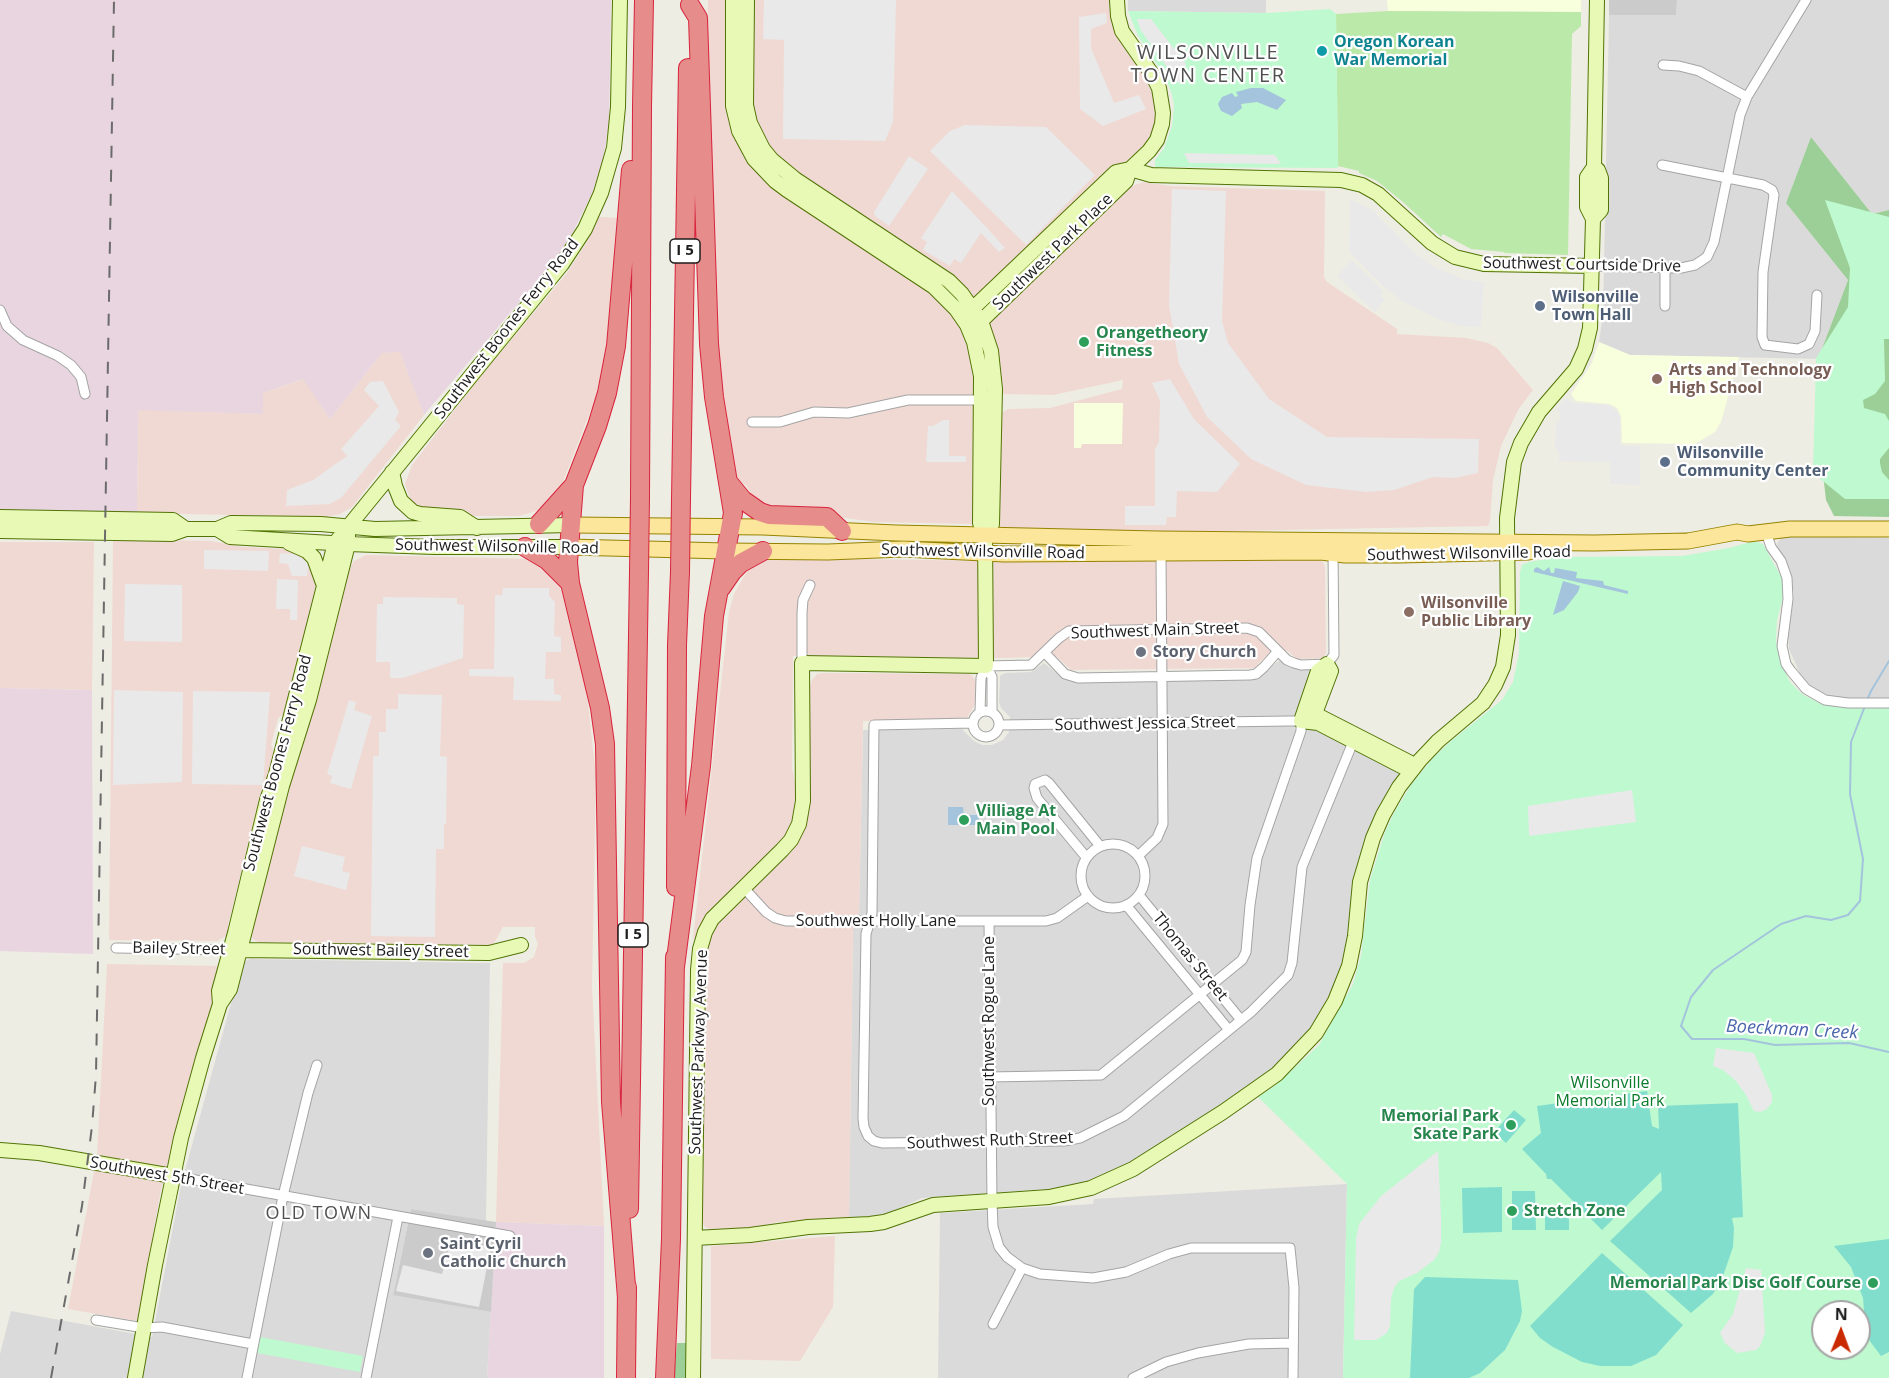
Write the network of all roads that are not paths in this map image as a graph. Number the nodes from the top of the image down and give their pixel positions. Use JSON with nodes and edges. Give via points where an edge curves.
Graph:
{"nodes":[{"id":1,"x":620,"y":0,"type":"edge"},
{"id":2,"x":644,"y":0,"type":"edge"},
{"id":3,"x":733,"y":0,"type":"edge"},
{"id":4,"x":747,"y":0,"type":"edge"},
{"id":5,"x":1117,"y":0,"type":"edge"},
{"id":6,"x":1597,"y":0,"type":"edge"},
{"id":7,"x":1806,"y":0,"type":"edge"},
{"id":8,"x":690,"y":2,"type":"edge"},
{"id":9,"x":1663,"y":65,"type":"dead end"},
{"id":10,"x":1747,"y":97,"type":"junction"},
{"id":11,"x":642,"y":106,"type":"junction"},
{"id":12,"x":1662,"y":165,"type":"dead end"},
{"id":13,"x":1130,"y":169,"type":"junction"},
{"id":14,"x":1726,"y":179,"type":"junction"},
{"id":15,"x":1593,"y":266,"type":"junction"},
{"id":16,"x":1665,"y":268,"type":"junction"},
{"id":17,"x":1817,"y":295,"type":"dead end"},
{"id":18,"x":1665,"y":306,"type":"dead end"},
{"id":19,"x":0,"y":310,"type":"edge"},
{"id":20,"x":968,"y":313,"type":"junction"},
{"id":21,"x":975,"y":326,"type":"junction"},
{"id":22,"x":85,"y":394,"type":"dead end"},
{"id":23,"x":988,"y":400,"type":"junction"},
{"id":24,"x":752,"y":422,"type":"dead end"},
{"id":25,"x":392,"y":472,"type":"junction"},
{"id":26,"x":728,"y":482,"type":"junction"},
{"id":27,"x":574,"y":485,"type":"junction"},
{"id":28,"x":0,"y":517,"type":"edge"},
{"id":29,"x":539,"y":524,"type":"junction"},
{"id":30,"x":572,"y":525,"type":"junction"},
{"id":31,"x":348,"y":526,"type":"junction"},
{"id":32,"x":730,"y":527,"type":"junction"},
{"id":33,"x":477,"y":528,"type":"junction"},
{"id":34,"x":186,"y":529,"type":"junction"},
{"id":35,"x":1889,"y":529,"type":"edge"},
{"id":36,"x":219,"y":530,"type":"junction"},
{"id":37,"x":0,"y":531,"type":"edge"},
{"id":38,"x":842,"y":531,"type":"junction"},
{"id":39,"x":1766,"y":531,"type":"junction"},
{"id":40,"x":985,"y":535,"type":"junction"},
{"id":41,"x":282,"y":540,"type":"junction"},
{"id":42,"x":342,"y":543,"type":"junction"},
{"id":43,"x":525,"y":547,"type":"junction"},
{"id":44,"x":569,"y":547,"type":"junction"},
{"id":45,"x":1333,"y":547,"type":"junction"},
{"id":46,"x":1508,"y":548,"type":"junction"},
{"id":47,"x":725,"y":551,"type":"junction"},
{"id":48,"x":763,"y":551,"type":"junction"},
{"id":49,"x":985,"y":553,"type":"junction"},
{"id":50,"x":1161,"y":554,"type":"junction"},
{"id":51,"x":570,"y":584,"type":"junction"},
{"id":52,"x":324,"y":585,"type":"junction"},
{"id":53,"x":810,"y":585,"type":"dead end"},
{"id":54,"x":717,"y":594,"type":"junction"},
{"id":55,"x":1162,"y":630,"type":"junction"},
{"id":56,"x":1278,"y":651,"type":"junction"},
{"id":57,"x":1045,"y":653,"type":"junction"},
{"id":58,"x":802,"y":663,"type":"junction"},
{"id":59,"x":1327,"y":664,"type":"junction"},
{"id":60,"x":986,"y":666,"type":"junction"},
{"id":61,"x":1162,"y":676,"type":"junction"},
{"id":62,"x":1889,"y":703,"type":"edge"},
{"id":63,"x":980,"y":712,"type":"junction"},
{"id":64,"x":992,"y":712,"type":"junction"},
{"id":65,"x":1304,"y":721,"type":"junction"},
{"id":66,"x":973,"y":723,"type":"junction"},
{"id":67,"x":1163,"y":723,"type":"junction"},
{"id":68,"x":874,"y":725,"type":"joint"},
{"id":69,"x":1000,"y":725,"type":"junction"},
{"id":70,"x":1354,"y":738,"type":"junction"},
{"id":71,"x":1414,"y":768,"type":"junction"},
{"id":72,"x":1100,"y":846,"type":"junction"},
{"id":73,"x":1138,"y":856,"type":"junction"},
{"id":74,"x":1086,"y":857,"type":"junction"},
{"id":75,"x":743,"y":887,"type":"junction"},
{"id":76,"x":1139,"y":895,"type":"junction"},
{"id":77,"x":1088,"y":896,"type":"junction"},
{"id":78,"x":1126,"y":905,"type":"junction"},
{"id":79,"x":989,"y":921,"type":"junction"},
{"id":80,"x":870,"y":922,"type":"junction"},
{"id":81,"x":521,"y":945,"type":"dead end"},
{"id":82,"x":116,"y":948,"type":"dead end"},
{"id":83,"x":235,"y":950,"type":"junction"},
{"id":84,"x":675,"y":967,"type":"junction"},
{"id":85,"x":1212,"y":985,"type":"junction"},
{"id":86,"x":1200,"y":995,"type":"junction"},
{"id":87,"x":1241,"y":1020,"type":"junction"},
{"id":88,"x":1229,"y":1030,"type":"junction"},
{"id":89,"x":317,"y":1065,"type":"dead end"},
{"id":90,"x":989,"y":1077,"type":"junction"},
{"id":91,"x":990,"y":1142,"type":"junction"},
{"id":92,"x":0,"y":1150,"type":"edge"},
{"id":93,"x":172,"y":1176,"type":"junction"},
{"id":94,"x":284,"y":1196,"type":"junction"},
{"id":95,"x":992,"y":1201,"type":"junction"},
{"id":96,"x":398,"y":1217,"type":"junction"},
{"id":97,"x":510,"y":1236,"type":"dead end"},
{"id":98,"x":695,"y":1238,"type":"junction"},
{"id":99,"x":1022,"y":1269,"type":"junction"},
{"id":100,"x":627,"y":1298,"type":"junction"},
{"id":101,"x":96,"y":1320,"type":"dead end"},
{"id":102,"x":993,"y":1324,"type":"dead end"},
{"id":103,"x":144,"y":1328,"type":"junction"},
{"id":104,"x":1293,"y":1343,"type":"junction"},
{"id":105,"x":253,"y":1344,"type":"junction"},
{"id":106,"x":135,"y":1378,"type":"edge"},
{"id":107,"x":247,"y":1378,"type":"edge"},
{"id":108,"x":366,"y":1378,"type":"edge"},
{"id":109,"x":626,"y":1378,"type":"edge"},
{"id":110,"x":665,"y":1378,"type":"edge"},
{"id":111,"x":693,"y":1378,"type":"edge"},
{"id":112,"x":1135,"y":1378,"type":"edge"},
{"id":113,"x":1293,"y":1378,"type":"edge"}],
"edges":[{"from":1,"to":25,"type":"street","name":"Southwest Boones Ferry Road","via":[[614,148],[590,218],[562,264]]},
{"from":2,"to":11,"type":"highway","number":"I 5"},
{"from":3,"to":20,"type":"street","via":[[733,106],[739,131],[754,159],[787,190],[934,286]]},
{"from":4,"to":20,"type":"street","via":[[746,105],[763,148],[795,179],[937,271],[962,294]]},
{"from":5,"to":13,"type":"street","name":"Southwest Park Place","via":[[1122,31],[1155,78],[1163,104],[1157,140]]},
{"from":6,"to":15,"type":"street","via":[[1594,167],[1601,178],[1601,210],[1593,219]]},
{"from":7,"to":10,"type":"street","name":"Southwest Courtside Drive"},
{"from":8,"to":26,"type":"highway","number":"I 5","via":[[698,18],[709,344]]},
{"from":8,"to":84,"type":"highway","number":"I 5","bridge":true,"via":[[677,645]]},
{"from":9,"to":10,"type":"street","via":[[1699,71]]},
{"from":10,"to":14,"type":"street","name":"Southwest Courtside Drive"},
{"from":11,"to":27,"type":"highway","number":"I 5","via":[[631,171],[616,346],[607,393]]},
{"from":11,"to":100,"type":"highway","number":"I 5","bridge":true},
{"from":12,"to":14,"type":"street"},
{"from":13,"to":15,"type":"street","name":"Southwest Courtside Drive","via":[[1151,175],[1341,180],[1378,194],[1432,243],[1455,258],[1484,264]]},
{"from":13,"to":20,"type":"street","name":"Southwest Park Place","via":[[1116,172]]},
{"from":13,"to":21,"type":"street","name":"Southwest Park Place","via":[[1126,182]]},
{"from":14,"to":16,"type":"street","name":"Southwest Courtside Drive","via":[[1707,257],[1695,265]]},
{"from":14,"to":17,"type":"street","via":[[1763,185],[1774,195],[1763,272],[1764,344],[1798,349],[1809,344],[1815,331]]},
{"from":15,"to":16,"type":"street","name":"Southwest Courtside Drive"},
{"from":15,"to":46,"type":"street","via":[[1590,328],[1581,360],[1535,417],[1514,462],[1508,494]]},
{"from":16,"to":18,"type":"street"},
{"from":19,"to":22,"type":"street","via":[[4,322],[23,340],[71,365],[81,377]]},
{"from":20,"to":21,"type":"street"},
{"from":21,"to":23,"type":"street","via":[[991,351]]},
{"from":23,"to":24,"type":"street","via":[[908,400],[848,413],[814,412],[780,422]]},
{"from":23,"to":40,"type":"street","via":[[992,524]]},
{"from":25,"to":31,"type":"street","name":"Southwest Boones Ferry Road"},
{"from":25,"to":33,"type":"street","via":[[401,501],[413,512],[460,517]]},
{"from":26,"to":32,"type":"highway","number":"I 5","via":[[733,513]]},
{"from":26,"to":38,"type":"highway","via":[[760,512],[827,517]]},
{"from":27,"to":29,"type":"highway","number":"I 5"},
{"from":27,"to":30,"type":"highway","number":"I 5"},
{"from":28,"to":34,"type":"street","name":"Southwest Wilsonville Road","via":[[172,520]]},
{"from":29,"to":30,"type":"street","name":"Southwest Wilsonville Road"},
{"from":29,"to":33,"type":"street","name":"Southwest Wilsonville Road"},
{"from":30,"to":32,"type":"main road","name":"Southwest Wilsonville Road"},
{"from":30,"to":44,"type":"highway","number":"I 5"},
{"from":31,"to":33,"type":"street","name":"Southwest Wilsonville Road"},
{"from":31,"to":36,"type":"street","name":"Southwest Wilsonville Road","via":[[231,523]]},
{"from":31,"to":42,"type":"street","name":"Southwest Boones Ferry Road"},
{"from":32,"to":38,"type":"main road","name":"Southwest Wilsonville Road"},
{"from":32,"to":47,"type":"highway","number":"I 5"},
{"from":34,"to":36,"type":"street","name":"Southwest Wilsonville Road"},
{"from":34,"to":37,"type":"street","name":"Southwest Wilsonville Road","via":[[172,534]]},
{"from":35,"to":39,"type":"main road","name":"Southwest Wilsonville Road"},
{"from":36,"to":41,"type":"street","name":"Southwest Wilsonville Road","via":[[230,537]]},
{"from":38,"to":40,"type":"main road","name":"Southwest Wilsonville Road"},
{"from":39,"to":46,"type":"main road","name":"Southwest Wilsonville Road","via":[[1656,543]]},
{"from":39,"to":62,"type":"street","via":[[1787,578],[1782,646],[1786,664],[1796,678],[1812,693],[1831,701]]},
{"from":40,"to":45,"type":"main road","name":"Southwest Wilsonville Road"},
{"from":40,"to":49,"type":"street"},
{"from":41,"to":42,"type":"street","name":"Southwest Wilsonville Road"},
{"from":41,"to":52,"type":"street","via":[[314,558]]},
{"from":42,"to":43,"type":"street","name":"Southwest Wilsonville Road"},
{"from":42,"to":52,"type":"street","name":"Southwest Boones Ferry Road"},
{"from":42,"to":83,"type":"street","name":"Southwest Boones Ferry Road","via":[[309,700]]},
{"from":43,"to":44,"type":"street","name":"Southwest Wilsonville Road"},
{"from":43,"to":51,"type":"highway","via":[[547,560]]},
{"from":44,"to":47,"type":"main road","name":"Southwest Wilsonville Road"},
{"from":44,"to":51,"type":"highway","number":"I 5"},
{"from":45,"to":46,"type":"main road","name":"Southwest Wilsonville Road","via":[[1400,555]]},
{"from":45,"to":50,"type":"main road","name":"Southwest Wilsonville Road","via":[[1321,552]]},
{"from":45,"to":59,"type":"street","via":[[1334,655]]},
{"from":46,"to":71,"type":"street","via":[[1508,634],[1500,674],[1483,703],[1438,741]]},
{"from":47,"to":48,"type":"main road","name":"Southwest Wilsonville Road"},
{"from":47,"to":54,"type":"highway","number":"I 5"},
{"from":48,"to":49,"type":"main road","name":"Southwest Wilsonville Road","via":[[903,549]]},
{"from":48,"to":54,"type":"highway","number":"I 5","via":[[741,563]]},
{"from":49,"to":50,"type":"main road","name":"Southwest Wilsonville Road"},
{"from":49,"to":60,"type":"street"},
{"from":50,"to":55,"type":"street"},
{"from":51,"to":100,"type":"highway","number":"I 5","via":[[605,744],[611,1102]]},
{"from":52,"to":83,"type":"street","name":"Southwest Boones Ferry Road","via":[[250,865]]},
{"from":53,"to":58,"type":"street","name":"Southwest Parkway Avenue","via":[[803,600]]},
{"from":54,"to":84,"type":"highway","number":"I 5","via":[[701,766]]},
{"from":55,"to":56,"type":"street","name":"Southwest Main Street","via":[[1254,629]]},
{"from":55,"to":57,"type":"street","name":"Southwest Main Street","via":[[1069,631]]},
{"from":55,"to":61,"type":"street"},
{"from":56,"to":59,"type":"street","name":"Southwest Main Street","via":[[1287,660],[1301,665]]},
{"from":56,"to":61,"type":"street","via":[[1256,674]]},
{"from":57,"to":60,"type":"street","name":"Southwest Main Street","via":[[1031,665]]},
{"from":57,"to":61,"type":"street","via":[[1072,677]]},
{"from":58,"to":60,"type":"street","name":"Southwest Main Street"},
{"from":58,"to":75,"type":"street","name":"Southwest Parkway Avenue","via":[[800,820],[788,844]]},
{"from":59,"to":65,"type":"street","via":[[1318,671]]},
{"from":60,"to":63,"type":"street","via":[[981,678]]},
{"from":60,"to":64,"type":"street","via":[[992,677]]},
{"from":61,"to":67,"type":"street"},
{"from":63,"to":64,"type":"street"},
{"from":63,"to":66,"type":"street"},
{"from":64,"to":69,"type":"street"},
{"from":65,"to":67,"type":"street","name":"Southwest Jessica Street"},
{"from":65,"to":70,"type":"street","name":"Southwest Jessica Street","via":[[1321,717]]},
{"from":65,"to":85,"type":"street","via":[[1257,858],[1246,952],[1236,966]]},
{"from":66,"to":68,"type":"street","name":"Southwest Jessica Street"},
{"from":66,"to":69,"type":"street","name":"Southwest Jessica Street","via":[[976,733],[986,737],[995,734]]},
{"from":67,"to":69,"type":"street","name":"Southwest Jessica Street"},
{"from":67,"to":73,"type":"street","via":[[1163,824],[1157,838]]},
{"from":68,"to":80,"type":"street","name":"Southwest Ruth Street"},
{"from":70,"to":71,"type":"street","name":"Southwest Jessica Street","via":[[1405,768]]},
{"from":70,"to":87,"type":"street","name":"Southwest Ruth Street","via":[[1302,867],[1288,975]]},
{"from":71,"to":95,"type":"street","via":[[1390,801],[1373,838],[1360,882],[1351,957],[1340,991],[1316,1032],[1289,1063],[1223,1112],[1117,1178],[1067,1194]]},
{"from":72,"to":73,"type":"street","via":[[1117,843]]},
{"from":72,"to":74,"type":"street"},
{"from":72,"to":74,"type":"street","via":[[1049,783],[1045,780],[1035,784],[1037,798]]},
{"from":73,"to":76,"type":"street","via":[[1145,873]]},
{"from":74,"to":77,"type":"street","via":[[1081,878]]},
{"from":75,"to":80,"type":"street","name":"Southwest Holly Lane","via":[[775,918]]},
{"from":75,"to":98,"type":"street","name":"Southwest Parkway Avenue","via":[[712,919],[699,956]]},
{"from":76,"to":78,"type":"street"},
{"from":76,"to":85,"type":"street","name":"Thomas Street"},
{"from":77,"to":78,"type":"street","via":[[1104,906]]},
{"from":77,"to":79,"type":"street","name":"Southwest Holly Lane","via":[[1046,921]]},
{"from":78,"to":86,"type":"street","name":"Thomas Street"},
{"from":79,"to":80,"type":"street","name":"Southwest Holly Lane"},
{"from":79,"to":90,"type":"street","name":"Southwest Rogue Lane"},
{"from":80,"to":91,"type":"street","name":"Southwest Ruth Street","via":[[866,934],[863,1118],[868,1136],[882,1143]]},
{"from":81,"to":83,"type":"street","name":"Southwest Bailey Street","via":[[489,953]]},
{"from":82,"to":83,"type":"street","name":"Bailey Street"},
{"from":83,"to":93,"type":"street","name":"Southwest Boones Ferry Road","via":[[230,989],[220,1004]]},
{"from":84,"to":110,"type":"highway","number":"I 5","via":[[672,1217]]},
{"from":85,"to":86,"type":"street"},
{"from":85,"to":87,"type":"street","name":"Thomas Street"},
{"from":86,"to":88,"type":"street","name":"Thomas Street"},
{"from":86,"to":90,"type":"street","via":[[1101,1075]]},
{"from":87,"to":88,"type":"street","name":"Southwest Ruth Street"},
{"from":88,"to":91,"type":"street","name":"Southwest Ruth Street","via":[[1124,1116],[1080,1138]]},
{"from":89,"to":94,"type":"street"},
{"from":90,"to":91,"type":"street","name":"Southwest Rogue Lane"},
{"from":91,"to":95,"type":"street","name":"Southwest Rogue Lane"},
{"from":92,"to":93,"type":"street","name":"Southwest 5th Street"},
{"from":93,"to":94,"type":"street","name":"Southwest 5th Street"},
{"from":93,"to":103,"type":"street","name":"Southwest Boones Ferry Road"},
{"from":94,"to":96,"type":"street","name":"Southwest 5th Street"},
{"from":94,"to":105,"type":"street"},
{"from":95,"to":98,"type":"street","via":[[933,1205],[870,1224]]},
{"from":95,"to":99,"type":"street","name":"Southwest Rogue Lane","via":[[999,1247]]},
{"from":96,"to":97,"type":"street","name":"Southwest 5th Street"},
{"from":96,"to":108,"type":"street"},
{"from":98,"to":111,"type":"street","name":"Southwest Parkway Avenue"},
{"from":99,"to":102,"type":"street"},
{"from":99,"to":104,"type":"street","via":[[1095,1278],[1125,1272],[1191,1248],[1290,1248]]},
{"from":100,"to":109,"type":"highway","number":"I 5"},
{"from":101,"to":103,"type":"street"},
{"from":103,"to":105,"type":"street","via":[[162,1327]]},
{"from":103,"to":106,"type":"street","name":"Southwest Boones Ferry Road"},
{"from":104,"to":112,"type":"street","via":[[1249,1344],[1198,1353],[1166,1362]]},
{"from":104,"to":113,"type":"street"},
{"from":105,"to":107,"type":"street"}]}
